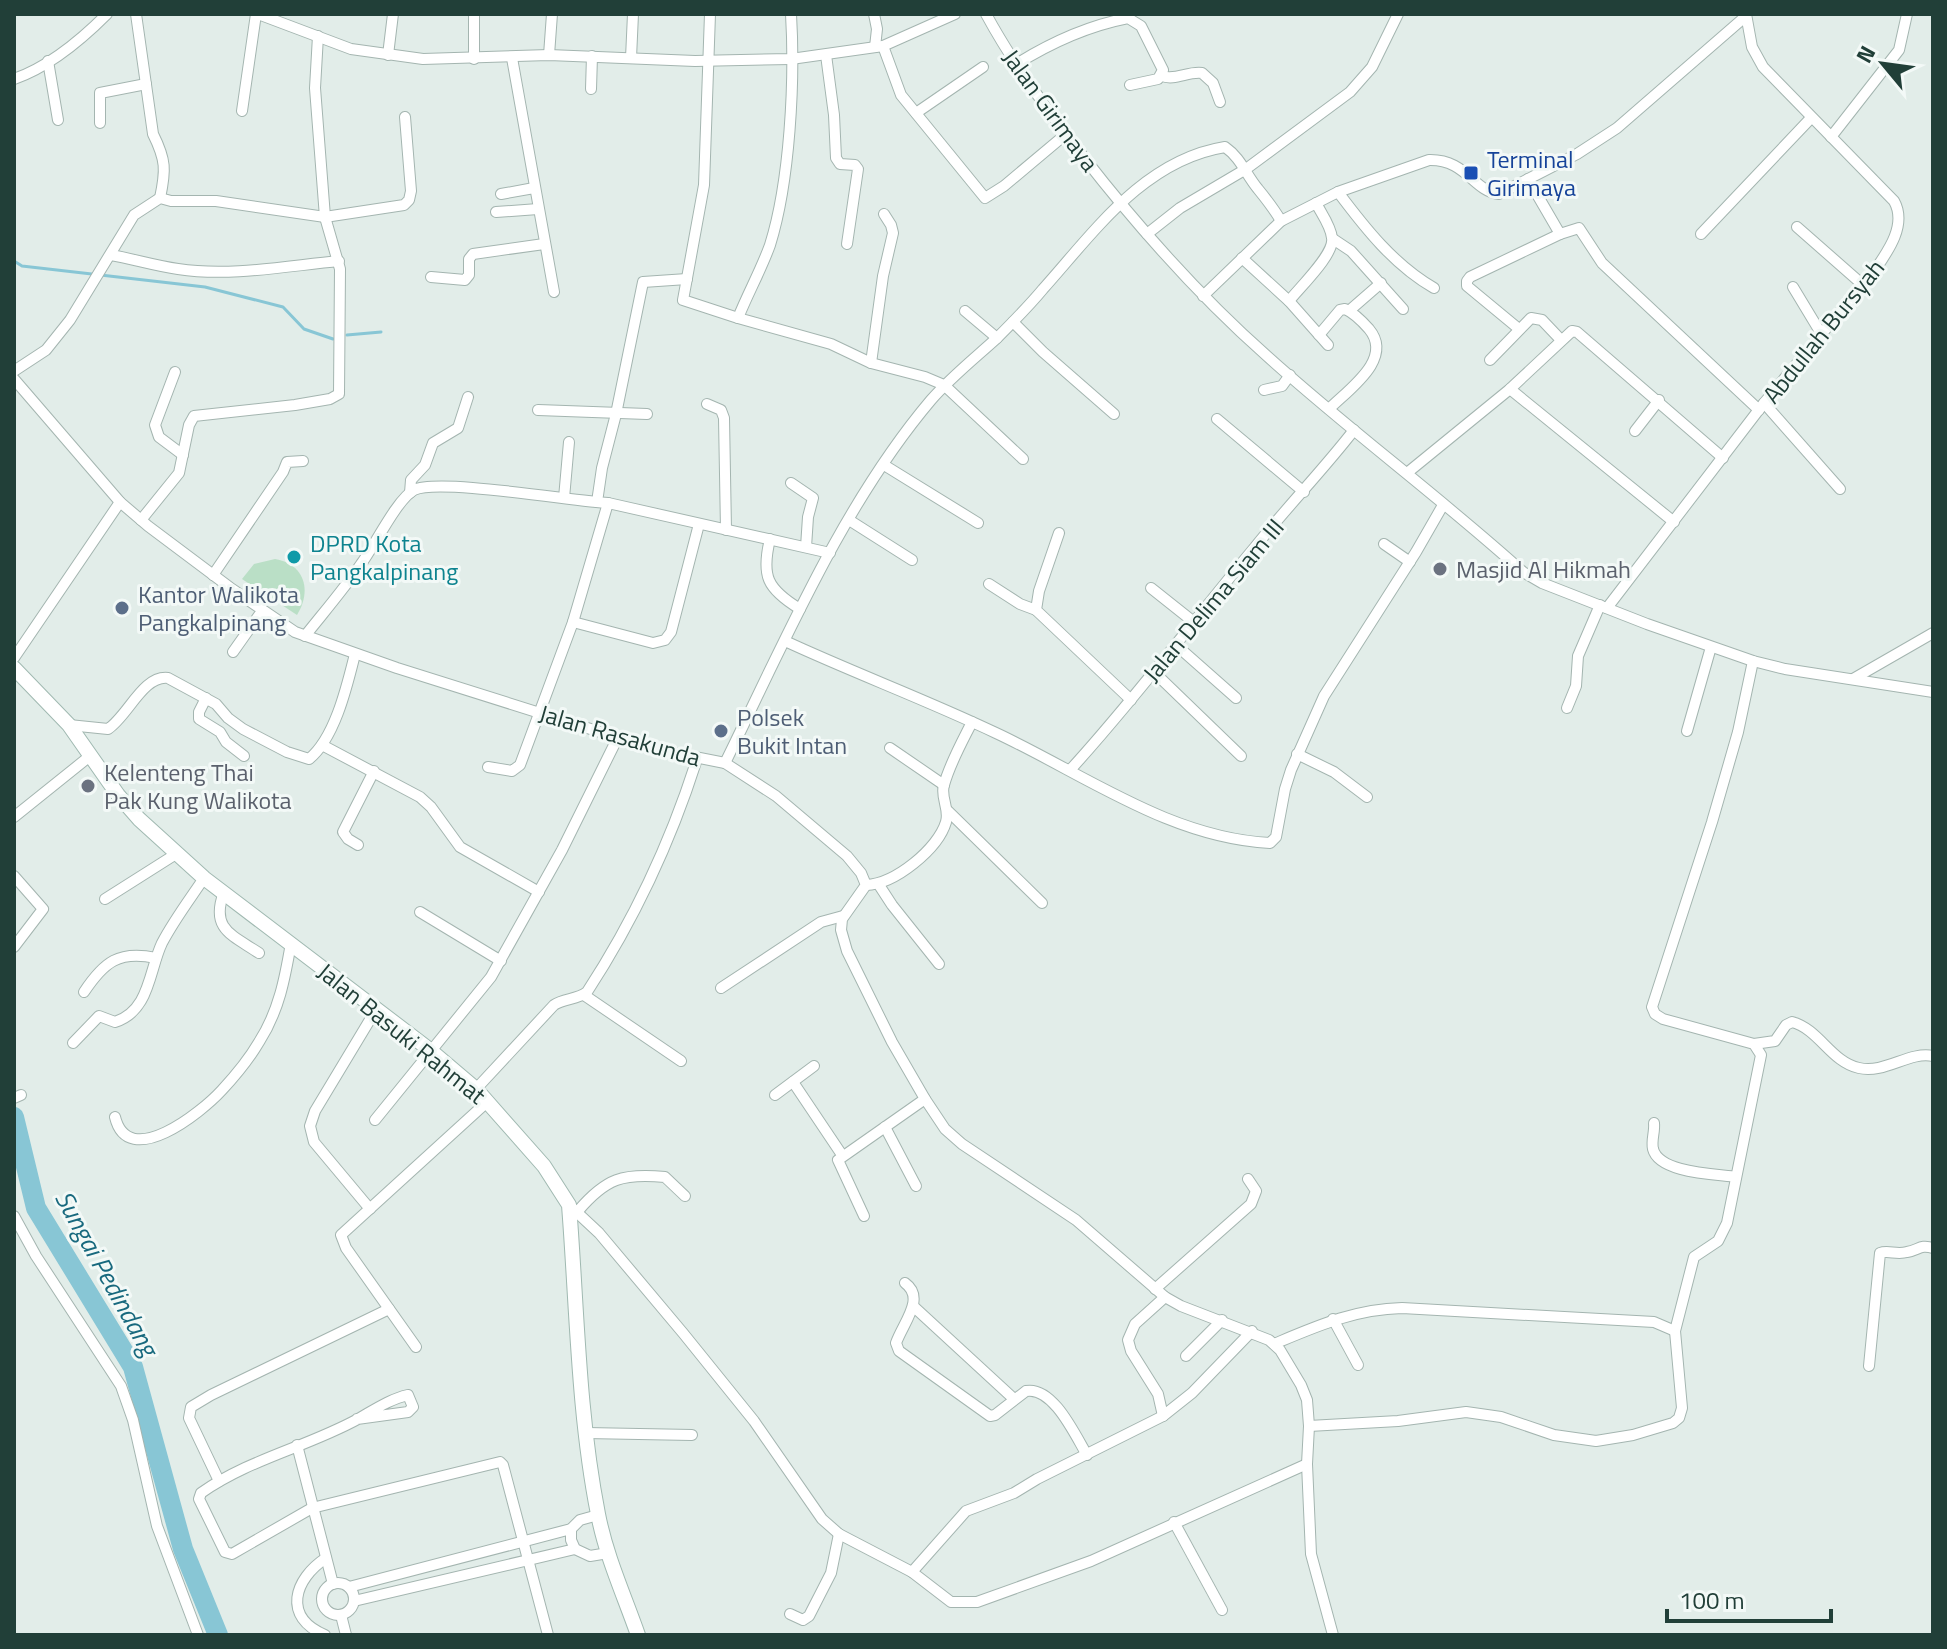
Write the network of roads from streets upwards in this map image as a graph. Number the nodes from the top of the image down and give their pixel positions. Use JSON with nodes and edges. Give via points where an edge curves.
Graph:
{"nodes":[{"id":1,"x":107,"y":14,"type":"edge"},
{"id":2,"x":136,"y":14,"type":"edge"},
{"id":3,"x":257,"y":14,"type":"edge"},
{"id":4,"x":393,"y":14,"type":"edge"},
{"id":5,"x":474,"y":14,"type":"edge"},
{"id":6,"x":552,"y":14,"type":"edge"},
{"id":7,"x":633,"y":14,"type":"edge"},
{"id":8,"x":710,"y":14,"type":"edge"},
{"id":9,"x":791,"y":14,"type":"edge"},
{"id":10,"x":874,"y":14,"type":"edge"},
{"id":11,"x":955,"y":14,"type":"edge"},
{"id":12,"x":986,"y":14,"type":"edge"},
{"id":13,"x":1398,"y":14,"type":"edge"},
{"id":14,"x":1907,"y":14,"type":"edge"},
{"id":15,"x":1746,"y":15,"type":"edge"},
{"id":16,"x":318,"y":36,"type":"junction"},
{"id":17,"x":879,"y":47,"type":"junction"},
{"id":18,"x":388,"y":55,"type":"junction"},
{"id":19,"x":549,"y":55,"type":"junction"},
{"id":20,"x":826,"y":55,"type":"junction"},
{"id":21,"x":592,"y":56,"type":"junction"},
{"id":22,"x":512,"y":58,"type":"junction"},
{"id":23,"x":631,"y":58,"type":"junction"},
{"id":24,"x":474,"y":59,"type":"junction"},
{"id":25,"x":791,"y":59,"type":"junction"},
{"id":26,"x":48,"y":61,"type":"junction"},
{"id":27,"x":711,"y":61,"type":"junction"},
{"id":28,"x":1015,"y":65,"type":"junction"},
{"id":29,"x":983,"y":67,"type":"dead end"},
{"id":30,"x":1162,"y":76,"type":"junction"},
{"id":31,"x":14,"y":79,"type":"edge"},
{"id":32,"x":146,"y":84,"type":"junction"},
{"id":33,"x":1130,"y":85,"type":"dead end"},
{"id":34,"x":591,"y":89,"type":"dead end"},
{"id":35,"x":1220,"y":102,"type":"dead end"},
{"id":36,"x":242,"y":111,"type":"dead end"},
{"id":37,"x":916,"y":113,"type":"junction"},
{"id":38,"x":405,"y":117,"type":"dead end"},
{"id":39,"x":1811,"y":118,"type":"junction"},
{"id":40,"x":58,"y":120,"type":"dead end"},
{"id":41,"x":100,"y":123,"type":"dead end"},
{"id":42,"x":1066,"y":134,"type":"junction"},
{"id":43,"x":1831,"y":137,"type":"junction"},
{"id":44,"x":1246,"y":169,"type":"junction"},
{"id":45,"x":1528,"y":179,"type":"junction"},
{"id":46,"x":534,"y":188,"type":"junction"},
{"id":47,"x":1338,"y":192,"type":"junction"},
{"id":48,"x":501,"y":194,"type":"dead end"},
{"id":49,"x":160,"y":198,"type":"junction"},
{"id":50,"x":1120,"y":203,"type":"junction"},
{"id":51,"x":1316,"y":203,"type":"junction"},
{"id":52,"x":538,"y":209,"type":"junction"},
{"id":53,"x":496,"y":212,"type":"dead end"},
{"id":54,"x":884,"y":214,"type":"dead end"},
{"id":55,"x":325,"y":217,"type":"junction"},
{"id":56,"x":1281,"y":221,"type":"junction"},
{"id":57,"x":1797,"y":227,"type":"dead end"},
{"id":58,"x":1147,"y":234,"type":"junction"},
{"id":59,"x":1560,"y":234,"type":"junction"},
{"id":60,"x":1701,"y":234,"type":"dead end"},
{"id":61,"x":1333,"y":239,"type":"junction"},
{"id":62,"x":544,"y":244,"type":"junction"},
{"id":63,"x":847,"y":244,"type":"dead end"},
{"id":64,"x":111,"y":255,"type":"junction"},
{"id":65,"x":1242,"y":258,"type":"junction"},
{"id":66,"x":339,"y":261,"type":"junction"},
{"id":67,"x":431,"y":277,"type":"dead end"},
{"id":68,"x":687,"y":279,"type":"junction"},
{"id":69,"x":1381,"y":283,"type":"junction"},
{"id":70,"x":1863,"y":285,"type":"junction"},
{"id":71,"x":1793,"y":287,"type":"dead end"},
{"id":72,"x":1434,"y":288,"type":"dead end"},
{"id":73,"x":554,"y":292,"type":"dead end"},
{"id":74,"x":1203,"y":296,"type":"junction"},
{"id":75,"x":1289,"y":301,"type":"junction"},
{"id":76,"x":1403,"y":309,"type":"dead end"},
{"id":77,"x":1350,"y":310,"type":"junction"},
{"id":78,"x":965,"y":311,"type":"dead end"},
{"id":79,"x":738,"y":318,"type":"junction"},
{"id":80,"x":1013,"y":322,"type":"junction"},
{"id":81,"x":1519,"y":329,"type":"junction"},
{"id":82,"x":1319,"y":335,"type":"junction"},
{"id":83,"x":1822,"y":335,"type":"junction"},
{"id":84,"x":997,"y":338,"type":"junction"},
{"id":85,"x":1561,"y":340,"type":"junction"},
{"id":86,"x":1328,"y":345,"type":"dead end"},
{"id":87,"x":1490,"y":360,"type":"dead end"},
{"id":88,"x":871,"y":363,"type":"junction"},
{"id":89,"x":14,"y":371,"type":"edge"},
{"id":90,"x":175,"y":372,"type":"dead end"},
{"id":91,"x":1290,"y":375,"type":"junction"},
{"id":92,"x":14,"y":379,"type":"edge"},
{"id":93,"x":944,"y":385,"type":"junction"},
{"id":94,"x":1510,"y":389,"type":"junction"},
{"id":95,"x":1264,"y":390,"type":"dead end"},
{"id":96,"x":468,"y":397,"type":"dead end"},
{"id":97,"x":1659,"y":400,"type":"junction"},
{"id":98,"x":707,"y":404,"type":"dead end"},
{"id":99,"x":1762,"y":407,"type":"junction"},
{"id":100,"x":1329,"y":409,"type":"junction"},
{"id":101,"x":538,"y":410,"type":"dead end"},
{"id":102,"x":616,"y":414,"type":"junction"},
{"id":103,"x":647,"y":414,"type":"dead end"},
{"id":104,"x":1114,"y":414,"type":"dead end"},
{"id":105,"x":1217,"y":419,"type":"dead end"},
{"id":106,"x":1354,"y":430,"type":"junction"},
{"id":107,"x":1635,"y":431,"type":"dead end"},
{"id":108,"x":569,"y":442,"type":"dead end"},
{"id":109,"x":183,"y":455,"type":"junction"},
{"id":110,"x":1723,"y":458,"type":"junction"},
{"id":111,"x":1023,"y":459,"type":"dead end"},
{"id":112,"x":303,"y":461,"type":"dead end"},
{"id":113,"x":884,"y":465,"type":"junction"},
{"id":114,"x":1407,"y":473,"type":"junction"},
{"id":115,"x":791,"y":483,"type":"dead end"},
{"id":116,"x":1840,"y":489,"type":"dead end"},
{"id":117,"x":1304,"y":492,"type":"junction"},
{"id":118,"x":410,"y":493,"type":"junction"},
{"id":119,"x":564,"y":498,"type":"junction"},
{"id":120,"x":120,"y":502,"type":"junction"},
{"id":121,"x":602,"y":503,"type":"junction"},
{"id":122,"x":1443,"y":505,"type":"junction"},
{"id":123,"x":141,"y":520,"type":"junction"},
{"id":124,"x":849,"y":520,"type":"junction"},
{"id":125,"x":1674,"y":522,"type":"junction"},
{"id":126,"x":978,"y":523,"type":"dead end"},
{"id":127,"x":699,"y":524,"type":"junction"},
{"id":128,"x":726,"y":530,"type":"junction"},
{"id":129,"x":1059,"y":533,"type":"dead end"},
{"id":130,"x":770,"y":539,"type":"junction"},
{"id":131,"x":1384,"y":544,"type":"dead end"},
{"id":132,"x":806,"y":547,"type":"junction"},
{"id":133,"x":830,"y":553,"type":"junction"},
{"id":134,"x":912,"y":560,"type":"dead end"},
{"id":135,"x":1410,"y":562,"type":"junction"},
{"id":136,"x":213,"y":575,"type":"junction"},
{"id":137,"x":989,"y":584,"type":"dead end"},
{"id":138,"x":1151,"y":588,"type":"dead end"},
{"id":139,"x":1604,"y":607,"type":"junction"},
{"id":140,"x":800,"y":609,"type":"junction"},
{"id":141,"x":1036,"y":610,"type":"junction"},
{"id":142,"x":262,"y":611,"type":"junction"},
{"id":143,"x":573,"y":622,"type":"junction"},
{"id":144,"x":1195,"y":623,"type":"junction"},
{"id":145,"x":1933,"y":633,"type":"edge"},
{"id":146,"x":305,"y":636,"type":"junction"},
{"id":147,"x":785,"y":641,"type":"junction"},
{"id":148,"x":1176,"y":645,"type":"junction"},
{"id":149,"x":1711,"y":647,"type":"junction"},
{"id":150,"x":233,"y":652,"type":"dead end"},
{"id":151,"x":355,"y":654,"type":"junction"},
{"id":152,"x":14,"y":658,"type":"edge"},
{"id":153,"x":1753,"y":661,"type":"junction"},
{"id":154,"x":14,"y":668,"type":"edge"},
{"id":155,"x":1154,"y":672,"type":"junction"},
{"id":156,"x":1853,"y":679,"type":"junction"},
{"id":157,"x":1933,"y":692,"type":"edge"},
{"id":158,"x":206,"y":698,"type":"junction"},
{"id":159,"x":1236,"y":698,"type":"dead end"},
{"id":160,"x":1131,"y":700,"type":"junction"},
{"id":161,"x":1567,"y":708,"type":"dead end"},
{"id":162,"x":539,"y":712,"type":"junction"},
{"id":163,"x":972,"y":722,"type":"junction"},
{"id":164,"x":69,"y":725,"type":"junction"},
{"id":165,"x":1687,"y":731,"type":"dead end"},
{"id":166,"x":618,"y":737,"type":"junction"},
{"id":167,"x":322,"y":745,"type":"junction"},
{"id":168,"x":890,"y":748,"type":"dead end"},
{"id":169,"x":1297,"y":754,"type":"junction"},
{"id":170,"x":90,"y":756,"type":"junction"},
{"id":171,"x":244,"y":756,"type":"dead end"},
{"id":172,"x":1241,"y":756,"type":"dead end"},
{"id":173,"x":697,"y":759,"type":"junction"},
{"id":174,"x":725,"y":763,"type":"junction"},
{"id":175,"x":488,"y":767,"type":"dead end"},
{"id":176,"x":1071,"y":769,"type":"junction"},
{"id":177,"x":374,"y":771,"type":"junction"},
{"id":178,"x":944,"y":785,"type":"junction"},
{"id":179,"x":1367,"y":797,"type":"dead end"},
{"id":180,"x":948,"y":811,"type":"junction"},
{"id":181,"x":14,"y":817,"type":"edge"},
{"id":182,"x":358,"y":845,"type":"dead end"},
{"id":183,"x":176,"y":854,"type":"junction"},
{"id":184,"x":14,"y":876,"type":"edge"},
{"id":185,"x":204,"y":878,"type":"junction"},
{"id":186,"x":866,"y":885,"type":"junction"},
{"id":187,"x":879,"y":885,"type":"junction"},
{"id":188,"x":224,"y":892,"type":"junction"},
{"id":189,"x":539,"y":892,"type":"junction"},
{"id":190,"x":105,"y":899,"type":"dead end"},
{"id":191,"x":1042,"y":903,"type":"dead end"},
{"id":192,"x":420,"y":912,"type":"dead end"},
{"id":193,"x":843,"y":916,"type":"junction"},
{"id":194,"x":291,"y":943,"type":"junction"},
{"id":195,"x":14,"y":947,"type":"edge"},
{"id":196,"x":259,"y":953,"type":"dead end"},
{"id":197,"x":156,"y":958,"type":"junction"},
{"id":198,"x":501,"y":961,"type":"junction"},
{"id":199,"x":939,"y":964,"type":"dead end"},
{"id":200,"x":721,"y":988,"type":"dead end"},
{"id":201,"x":84,"y":992,"type":"dead end"},
{"id":202,"x":584,"y":995,"type":"junction"},
{"id":203,"x":377,"y":1008,"type":"junction"},
{"id":204,"x":73,"y":1043,"type":"dead end"},
{"id":205,"x":1754,"y":1044,"type":"junction"},
{"id":206,"x":430,"y":1050,"type":"junction"},
{"id":207,"x":1933,"y":1056,"type":"edge"},
{"id":208,"x":681,"y":1061,"type":"dead end"},
{"id":209,"x":814,"y":1066,"type":"dead end"},
{"id":210,"x":793,"y":1082,"type":"junction"},
{"id":211,"x":476,"y":1089,"type":"junction"},
{"id":212,"x":775,"y":1095,"type":"dead end"},
{"id":213,"x":925,"y":1099,"type":"junction"},
{"id":214,"x":487,"y":1102,"type":"junction"},
{"id":215,"x":115,"y":1117,"type":"dead end"},
{"id":216,"x":375,"y":1120,"type":"dead end"},
{"id":217,"x":1654,"y":1123,"type":"dead end"},
{"id":218,"x":885,"y":1127,"type":"junction"},
{"id":219,"x":842,"y":1155,"type":"junction"},
{"id":220,"x":1736,"y":1177,"type":"junction"},
{"id":221,"x":1248,"y":1179,"type":"dead end"},
{"id":222,"x":916,"y":1186,"type":"dead end"},
{"id":223,"x":685,"y":1196,"type":"dead end"},
{"id":224,"x":574,"y":1208,"type":"junction"},
{"id":225,"x":370,"y":1209,"type":"junction"},
{"id":226,"x":14,"y":1216,"type":"edge"},
{"id":227,"x":864,"y":1216,"type":"dead end"},
{"id":228,"x":1933,"y":1248,"type":"edge"},
{"id":229,"x":905,"y":1283,"type":"dead end"},
{"id":230,"x":1160,"y":1293,"type":"junction"},
{"id":231,"x":913,"y":1306,"type":"junction"},
{"id":232,"x":389,"y":1309,"type":"junction"},
{"id":233,"x":1333,"y":1319,"type":"junction"},
{"id":234,"x":1222,"y":1320,"type":"junction"},
{"id":235,"x":1252,"y":1331,"type":"junction"},
{"id":236,"x":1675,"y":1331,"type":"junction"},
{"id":237,"x":1274,"y":1344,"type":"junction"},
{"id":238,"x":416,"y":1347,"type":"dead end"},
{"id":239,"x":1186,"y":1356,"type":"dead end"},
{"id":240,"x":1358,"y":1365,"type":"dead end"},
{"id":241,"x":1869,"y":1366,"type":"dead end"},
{"id":242,"x":1014,"y":1399,"type":"junction"},
{"id":243,"x":1163,"y":1416,"type":"junction"},
{"id":244,"x":357,"y":1419,"type":"junction"},
{"id":245,"x":1309,"y":1426,"type":"junction"},
{"id":246,"x":586,"y":1433,"type":"junction"},
{"id":247,"x":692,"y":1435,"type":"dead end"},
{"id":248,"x":297,"y":1445,"type":"junction"},
{"id":249,"x":1087,"y":1455,"type":"junction"},
{"id":250,"x":1307,"y":1464,"type":"junction"},
{"id":251,"x":219,"y":1481,"type":"junction"},
{"id":252,"x":312,"y":1508,"type":"junction"},
{"id":253,"x":598,"y":1515,"type":"junction"},
{"id":254,"x":1174,"y":1522,"type":"junction"},
{"id":255,"x":571,"y":1529,"type":"junction"},
{"id":256,"x":839,"y":1534,"type":"junction"},
{"id":257,"x":524,"y":1540,"type":"junction"},
{"id":258,"x":575,"y":1549,"type":"junction"},
{"id":259,"x":608,"y":1553,"type":"junction"},
{"id":260,"x":326,"y":1558,"type":"junction"},
{"id":261,"x":528,"y":1562,"type":"junction"},
{"id":262,"x":912,"y":1572,"type":"junction"},
{"id":263,"x":333,"y":1584,"type":"junction"},
{"id":264,"x":349,"y":1587,"type":"junction"},
{"id":265,"x":354,"y":1601,"type":"junction"},
{"id":266,"x":1222,"y":1610,"type":"dead end"},
{"id":267,"x":790,"y":1614,"type":"dead end"},
{"id":268,"x":341,"y":1615,"type":"junction"},
{"id":269,"x":198,"y":1635,"type":"edge"},
{"id":270,"x":325,"y":1635,"type":"edge"},
{"id":271,"x":346,"y":1635,"type":"edge"},
{"id":272,"x":548,"y":1635,"type":"edge"},
{"id":273,"x":638,"y":1635,"type":"edge"},
{"id":274,"x":1333,"y":1635,"type":"edge"}],
"edges":[{"from":1,"to":26,"type":"street"},
{"from":2,"to":32,"type":"street"},
{"from":3,"to":16,"type":"street"},
{"from":3,"to":36,"type":"street"},
{"from":4,"to":18,"type":"street"},
{"from":5,"to":24,"type":"street"},
{"from":6,"to":19,"type":"street"},
{"from":7,"to":23,"type":"street"},
{"from":8,"to":27,"type":"street"},
{"from":9,"to":25,"type":"street"},
{"from":10,"to":17,"type":"street"},
{"from":11,"to":17,"type":"street"},
{"from":12,"to":28,"type":"street","name":"Jalan Girimaya"},
{"from":13,"to":44,"type":"street","via":[[1357,86]]},
{"from":14,"to":43,"type":"street","via":[[1899,50]]},
{"from":15,"to":39,"type":"street","name":"Abdullah Bursyah","via":[[1757,58]]},
{"from":15,"to":45,"type":"street","via":[[1617,128]]},
{"from":16,"to":18,"type":"street"},
{"from":16,"to":55,"type":"street","via":[[316,99]]},
{"from":17,"to":20,"type":"street"},
{"from":17,"to":37,"type":"street","via":[[901,95]]},
{"from":18,"to":24,"type":"street"},
{"from":19,"to":21,"type":"street"},
{"from":19,"to":22,"type":"street"},
{"from":20,"to":25,"type":"street"},
{"from":20,"to":63,"type":"street","via":[[836,161],[858,169]]},
{"from":21,"to":23,"type":"street"},
{"from":21,"to":34,"type":"street"},
{"from":22,"to":24,"type":"street"},
{"from":22,"to":46,"type":"street"},
{"from":23,"to":27,"type":"street"},
{"from":25,"to":27,"type":"street"},
{"from":25,"to":79,"type":"street","via":[[788,151],[776,218]]},
{"from":26,"to":31,"type":"street"},
{"from":26,"to":40,"type":"street"},
{"from":27,"to":68,"type":"street","via":[[702,209]]},
{"from":28,"to":30,"type":"street","via":[[1082,31],[1128,18],[1141,26],[1163,66]]},
{"from":28,"to":42,"type":"street","name":"Jalan Girimaya"},
{"from":29,"to":37,"type":"street"},
{"from":30,"to":33,"type":"street"},
{"from":30,"to":35,"type":"street","via":[[1202,73],[1213,83]]},
{"from":32,"to":41,"type":"street","via":[[100,93]]},
{"from":32,"to":49,"type":"street","via":[[153,134],[166,172]]},
{"from":37,"to":42,"type":"street","via":[[985,198]]},
{"from":38,"to":55,"type":"street","via":[[411,191],[407,203]]},
{"from":39,"to":43,"type":"street","name":"Abdullah Bursyah"},
{"from":39,"to":60,"type":"street"},
{"from":42,"to":50,"type":"street","name":"Jalan Girimaya"},
{"from":43,"to":70,"type":"street","name":"Abdullah Bursyah","via":[[1899,212],[1891,243]]},
{"from":44,"to":50,"type":"street","name":"Jalan Rasakunda","via":[[1227,148],[1202,152],[1171,164]]},
{"from":44,"to":56,"type":"street"},
{"from":44,"to":58,"type":"street"},
{"from":45,"to":47,"type":"street","via":[[1494,194],[1447,161],[1429,160]]},
{"from":45,"to":59,"type":"street"},
{"from":46,"to":48,"type":"street"},
{"from":46,"to":52,"type":"street"},
{"from":47,"to":51,"type":"street"},
{"from":47,"to":72,"type":"street","via":[[1366,231]]},
{"from":49,"to":55,"type":"street"},
{"from":49,"to":64,"type":"street","via":[[134,215]]},
{"from":50,"to":58,"type":"street","name":"Jalan Girimaya"},
{"from":50,"to":80,"type":"street","name":"Jalan Rasakunda"},
{"from":51,"to":56,"type":"street"},
{"from":51,"to":61,"type":"street"},
{"from":52,"to":53,"type":"street"},
{"from":52,"to":62,"type":"street"},
{"from":54,"to":88,"type":"street","via":[[893,233]]},
{"from":55,"to":66,"type":"street"},
{"from":56,"to":65,"type":"street"},
{"from":57,"to":70,"type":"street"},
{"from":58,"to":74,"type":"street","name":"Jalan Girimaya"},
{"from":59,"to":81,"type":"street","via":[[1467,281]]},
{"from":59,"to":99,"type":"street","via":[[1579,228],[1602,263]]},
{"from":61,"to":69,"type":"street"},
{"from":61,"to":75,"type":"street"},
{"from":62,"to":67,"type":"street","via":[[473,254],[465,280]]},
{"from":62,"to":73,"type":"street"},
{"from":64,"to":66,"type":"street","via":[[212,271]]},
{"from":64,"to":89,"type":"street","via":[[46,350]]},
{"from":65,"to":74,"type":"street"},
{"from":65,"to":75,"type":"street"},
{"from":66,"to":109,"type":"street","via":[[339,394],[281,407],[198,414],[190,421]]},
{"from":68,"to":79,"type":"street","via":[[684,302]]},
{"from":68,"to":102,"type":"street","via":[[643,282]]},
{"from":69,"to":76,"type":"street"},
{"from":69,"to":77,"type":"street"},
{"from":70,"to":83,"type":"street","name":"Abdullah Bursyah"},
{"from":71,"to":83,"type":"street"},
{"from":74,"to":91,"type":"street","name":"Jalan Girimaya"},
{"from":75,"to":82,"type":"street"},
{"from":77,"to":82,"type":"street","via":[[1340,310]]},
{"from":77,"to":100,"type":"street","via":[[1371,331],[1378,351],[1366,372]]},
{"from":78,"to":84,"type":"street"},
{"from":79,"to":88,"type":"street","via":[[831,344]]},
{"from":80,"to":84,"type":"street","name":"Jalan Rasakunda"},
{"from":80,"to":104,"type":"street"},
{"from":81,"to":85,"type":"street","via":[[1536,318]]},
{"from":81,"to":87,"type":"street"},
{"from":82,"to":86,"type":"street"},
{"from":83,"to":99,"type":"street","name":"Abdullah Bursyah"},
{"from":84,"to":93,"type":"street","name":"Jalan Rasakunda"},
{"from":85,"to":94,"type":"street"},
{"from":85,"to":97,"type":"street","via":[[1570,331],[1577,332]]},
{"from":88,"to":93,"type":"street"},
{"from":90,"to":109,"type":"street","via":[[155,425],[159,437]]},
{"from":91,"to":95,"type":"street","via":[[1280,387]]},
{"from":91,"to":100,"type":"street","name":"Jalan Girimaya"},
{"from":92,"to":120,"type":"street","name":"Jalan Rasakunda"},
{"from":93,"to":111,"type":"street"},
{"from":93,"to":113,"type":"street","name":"Jalan Rasakunda"},
{"from":94,"to":114,"type":"street"},
{"from":94,"to":125,"type":"street"},
{"from":96,"to":118,"type":"street","via":[[458,428],[433,443],[425,465],[411,480]]},
{"from":97,"to":107,"type":"street"},
{"from":97,"to":110,"type":"street"},
{"from":98,"to":128,"type":"street","via":[[721,410],[724,418]]},
{"from":99,"to":110,"type":"street","name":"Abdullah Bursyah"},
{"from":99,"to":116,"type":"street"},
{"from":100,"to":106,"type":"street","name":"Jalan Girimaya"},
{"from":101,"to":102,"type":"street"},
{"from":102,"to":103,"type":"street"},
{"from":102,"to":121,"type":"street","via":[[602,468]]},
{"from":105,"to":117,"type":"street"},
{"from":106,"to":114,"type":"street","name":"Jalan Girimaya"},
{"from":106,"to":117,"type":"street","name":"Jalan Delima Siam III"},
{"from":108,"to":119,"type":"street"},
{"from":109,"to":123,"type":"street","via":[[176,479]]},
{"from":110,"to":125,"type":"street","name":"Abdullah Bursyah"},
{"from":112,"to":136,"type":"street","via":[[286,458],[283,472]]},
{"from":113,"to":124,"type":"street","name":"Jalan Rasakunda"},
{"from":113,"to":126,"type":"street"},
{"from":114,"to":122,"type":"street","name":"Jalan Girimaya"},
{"from":115,"to":132,"type":"street","via":[[813,498]]},
{"from":117,"to":144,"type":"street","name":"Jalan Delima Siam III"},
{"from":118,"to":119,"type":"street","via":[[442,487]]},
{"from":118,"to":146,"type":"street"},
{"from":119,"to":121,"type":"street"},
{"from":120,"to":123,"type":"street","name":"Jalan Rasakunda"},
{"from":120,"to":152,"type":"street"},
{"from":121,"to":127,"type":"street"},
{"from":121,"to":143,"type":"street"},
{"from":122,"to":135,"type":"street"},
{"from":122,"to":139,"type":"street","name":"Jalan Girimaya","via":[[1531,578]]},
{"from":123,"to":136,"type":"street","name":"Jalan Rasakunda"},
{"from":124,"to":133,"type":"street","name":"Jalan Rasakunda"},
{"from":124,"to":134,"type":"street"},
{"from":125,"to":139,"type":"street","name":"Abdullah Bursyah"},
{"from":127,"to":128,"type":"street"},
{"from":127,"to":143,"type":"street","via":[[665,640],[648,642]]},
{"from":128,"to":130,"type":"street"},
{"from":129,"to":141,"type":"street"},
{"from":130,"to":132,"type":"street"},
{"from":130,"to":140,"type":"street","via":[[769,583]]},
{"from":131,"to":135,"type":"street"},
{"from":132,"to":133,"type":"street"},
{"from":133,"to":140,"type":"street","name":"Jalan Rasakunda"},
{"from":135,"to":169,"type":"street","via":[[1336,674]]},
{"from":136,"to":142,"type":"street","name":"Jalan Rasakunda"},
{"from":137,"to":141,"type":"street"},
{"from":138,"to":144,"type":"street"},
{"from":139,"to":149,"type":"street","name":"Jalan Girimaya"},
{"from":139,"to":161,"type":"street","name":"Abdullah Bursyah","via":[[1578,656],[1576,686]]},
{"from":140,"to":147,"type":"street","name":"Jalan Rasakunda"},
{"from":141,"to":160,"type":"street"},
{"from":142,"to":146,"type":"street","name":"Jalan Rasakunda"},
{"from":142,"to":150,"type":"street"},
{"from":143,"to":162,"type":"street"},
{"from":144,"to":148,"type":"street","name":"Jalan Delima Siam III"},
{"from":145,"to":156,"type":"street"},
{"from":146,"to":151,"type":"street","name":"Jalan Rasakunda"},
{"from":147,"to":163,"type":"street"},
{"from":147,"to":174,"type":"street","name":"Jalan Rasakunda"},
{"from":148,"to":155,"type":"street","name":"Jalan Delima Siam III"},
{"from":148,"to":159,"type":"street"},
{"from":149,"to":153,"type":"street","name":"Jalan Girimaya"},
{"from":149,"to":165,"type":"street"},
{"from":151,"to":162,"type":"street","name":"Jalan Rasakunda"},
{"from":151,"to":167,"type":"street","via":[[342,702]]},
{"from":153,"to":156,"type":"street","name":"Jalan Girimaya"},
{"from":153,"to":205,"type":"street","via":[[1712,822],[1652,1007],[1663,1019]]},
{"from":154,"to":164,"type":"street","name":"Jalan Basuki Rahmat"},
{"from":155,"to":160,"type":"street","name":"Jalan Delima Siam III"},
{"from":155,"to":172,"type":"street"},
{"from":156,"to":157,"type":"street","name":"Jalan Girimaya"},
{"from":158,"to":164,"type":"street","via":[[160,677],[108,729]]},
{"from":158,"to":167,"type":"street","via":[[243,729],[304,759]]},
{"from":158,"to":171,"type":"street","via":[[199,719]]},
{"from":160,"to":176,"type":"street","name":"Jalan Delima Siam III"},
{"from":162,"to":166,"type":"street","name":"Jalan Rasakunda"},
{"from":162,"to":175,"type":"street","via":[[518,768]]},
{"from":163,"to":176,"type":"street"},
{"from":163,"to":178,"type":"street"},
{"from":164,"to":170,"type":"street","name":"Jalan Basuki Rahmat"},
{"from":166,"to":173,"type":"street","name":"Jalan Rasakunda"},
{"from":166,"to":189,"type":"street"},
{"from":167,"to":177,"type":"street"},
{"from":168,"to":178,"type":"street"},
{"from":169,"to":176,"type":"street","via":[[1270,843],[1179,824]]},
{"from":169,"to":179,"type":"street","via":[[1334,772]]},
{"from":170,"to":181,"type":"street"},
{"from":170,"to":183,"type":"street","name":"Jalan Basuki Rahmat","via":[[118,795]]},
{"from":173,"to":174,"type":"street","name":"Jalan Rasakunda"},
{"from":173,"to":202,"type":"street","via":[[662,855]]},
{"from":174,"to":186,"type":"street","via":[[776,796],[847,856]]},
{"from":177,"to":182,"type":"street","via":[[343,832]]},
{"from":177,"to":189,"type":"street","via":[[427,802],[460,847]]},
{"from":178,"to":180,"type":"street"},
{"from":180,"to":187,"type":"street","via":[[942,831],[914,863]]},
{"from":180,"to":191,"type":"street"},
{"from":183,"to":185,"type":"street","name":"Jalan Basuki Rahmat"},
{"from":183,"to":190,"type":"street"},
{"from":184,"to":195,"type":"street","via":[[43,909]]},
{"from":185,"to":188,"type":"street","name":"Jalan Basuki Rahmat"},
{"from":185,"to":197,"type":"street"},
{"from":186,"to":187,"type":"street"},
{"from":186,"to":193,"type":"street"},
{"from":187,"to":199,"type":"street"},
{"from":188,"to":194,"type":"street","name":"Jalan Basuki Rahmat"},
{"from":188,"to":196,"type":"street","via":[[220,919],[228,932]]},
{"from":189,"to":198,"type":"street"},
{"from":192,"to":198,"type":"street"},
{"from":193,"to":200,"type":"street","via":[[821,922]]},
{"from":193,"to":213,"type":"street","via":[[847,951]]},
{"from":194,"to":203,"type":"street","name":"Jalan Basuki Rahmat"},
{"from":194,"to":215,"type":"street","via":[[271,1021],[221,1091],[183,1121],[145,1140],[124,1136]]},
{"from":197,"to":201,"type":"street","via":[[131,955],[105,964]]},
{"from":197,"to":204,"type":"street","via":[[147,990],[131,1013],[115,1022],[99,1016]]},
{"from":198,"to":206,"type":"street"},
{"from":202,"to":208,"type":"street"},
{"from":202,"to":211,"type":"street","via":[[554,1005]]},
{"from":203,"to":206,"type":"street","name":"Jalan Basuki Rahmat"},
{"from":203,"to":225,"type":"street","via":[[310,1126],[314,1142]]},
{"from":205,"to":207,"type":"street","via":[[1775,1041],[1792,1022],[1858,1068],[1878,1069]]},
{"from":205,"to":220,"type":"street","via":[[1761,1052],[1760,1067]]},
{"from":206,"to":211,"type":"street","name":"Jalan Basuki Rahmat"},
{"from":206,"to":216,"type":"street"},
{"from":209,"to":210,"type":"street"},
{"from":210,"to":212,"type":"street"},
{"from":210,"to":219,"type":"street"},
{"from":211,"to":214,"type":"street","name":"Jalan Basuki Rahmat"},
{"from":213,"to":218,"type":"street"},
{"from":213,"to":230,"type":"street","via":[[962,1144],[1063,1211]]},
{"from":214,"to":224,"type":"street","name":"Jalan Basuki Rahmat"},
{"from":214,"to":225,"type":"street"},
{"from":217,"to":220,"type":"street","via":[[1652,1147],[1660,1161]]},
{"from":218,"to":219,"type":"street"},
{"from":218,"to":222,"type":"street"},
{"from":219,"to":227,"type":"street","via":[[838,1164]]},
{"from":220,"to":236,"type":"street","via":[[1721,1237],[1692,1261]]},
{"from":221,"to":230,"type":"street","via":[[1256,1191],[1251,1204]]},
{"from":223,"to":224,"type":"street","via":[[665,1177],[623,1176]]},
{"from":224,"to":246,"type":"street","name":"Jalan Basuki Rahmat"},
{"from":224,"to":256,"type":"street","via":[[683,1333],[754,1421],[811,1506]]},
{"from":225,"to":232,"type":"street","via":[[341,1237]]},
{"from":226,"to":269,"type":"street","via":[[121,1386],[157,1526]]},
{"from":228,"to":241,"type":"street","via":[[1880,1252]]},
{"from":229,"to":231,"type":"street","via":[[914,1290]]},
{"from":230,"to":234,"type":"street"},
{"from":230,"to":243,"type":"street","via":[[1128,1340],[1158,1394]]},
{"from":231,"to":242,"type":"street"},
{"from":231,"to":242,"type":"street","via":[[896,1343],[899,1351],[987,1415],[995,1415]]},
{"from":232,"to":238,"type":"street"},
{"from":232,"to":251,"type":"street","via":[[191,1407],[189,1418]]},
{"from":233,"to":236,"type":"street","via":[[1402,1308],[1654,1322]]},
{"from":233,"to":237,"type":"street"},
{"from":233,"to":240,"type":"street"},
{"from":234,"to":235,"type":"street"},
{"from":234,"to":239,"type":"street"},
{"from":235,"to":237,"type":"street"},
{"from":235,"to":243,"type":"street"},
{"from":236,"to":245,"type":"street","via":[[1679,1418],[1633,1435],[1575,1439],[1466,1412]]},
{"from":237,"to":245,"type":"street","via":[[1305,1392]]},
{"from":242,"to":249,"type":"street","via":[[1029,1390],[1044,1393]]},
{"from":243,"to":249,"type":"street"},
{"from":244,"to":244,"type":"street","via":[[406,1395],[412,1401],[408,1412]]},
{"from":244,"to":248,"type":"street"},
{"from":245,"to":250,"type":"street"},
{"from":246,"to":247,"type":"street"},
{"from":246,"to":253,"type":"street","name":"Jalan Basuki Rahmat"},
{"from":248,"to":251,"type":"street"},
{"from":248,"to":252,"type":"street"},
{"from":249,"to":262,"type":"street","via":[[966,1511]]},
{"from":250,"to":254,"type":"street"},
{"from":250,"to":274,"type":"street","via":[[1311,1554]]},
{"from":251,"to":252,"type":"street","via":[[199,1499],[227,1554]]},
{"from":252,"to":257,"type":"street","via":[[500,1462]]},
{"from":252,"to":260,"type":"street"},
{"from":253,"to":255,"type":"street"},
{"from":253,"to":259,"type":"street","name":"Jalan Basuki Rahmat"},
{"from":254,"to":262,"type":"street","via":[[1091,1561],[977,1602],[951,1602]]},
{"from":254,"to":266,"type":"street"},
{"from":255,"to":257,"type":"street"},
{"from":255,"to":258,"type":"street"},
{"from":256,"to":262,"type":"street"},
{"from":256,"to":267,"type":"street","via":[[831,1573],[809,1616],[803,1620]]},
{"from":257,"to":261,"type":"street"},
{"from":257,"to":264,"type":"street"},
{"from":258,"to":259,"type":"street","via":[[590,1556]]},
{"from":258,"to":261,"type":"street"},
{"from":259,"to":273,"type":"street","name":"Jalan Basuki Rahmat"},
{"from":260,"to":263,"type":"street"},
{"from":260,"to":270,"type":"street","via":[[305,1577],[297,1603],[304,1621]]},
{"from":261,"to":265,"type":"street"},
{"from":261,"to":272,"type":"street"},
{"from":263,"to":264,"type":"street"},
{"from":263,"to":268,"type":"street","via":[[324,1594],[324,1607]]},
{"from":264,"to":265,"type":"street"},
{"from":265,"to":268,"type":"street"},
{"from":268,"to":271,"type":"street"}]}
